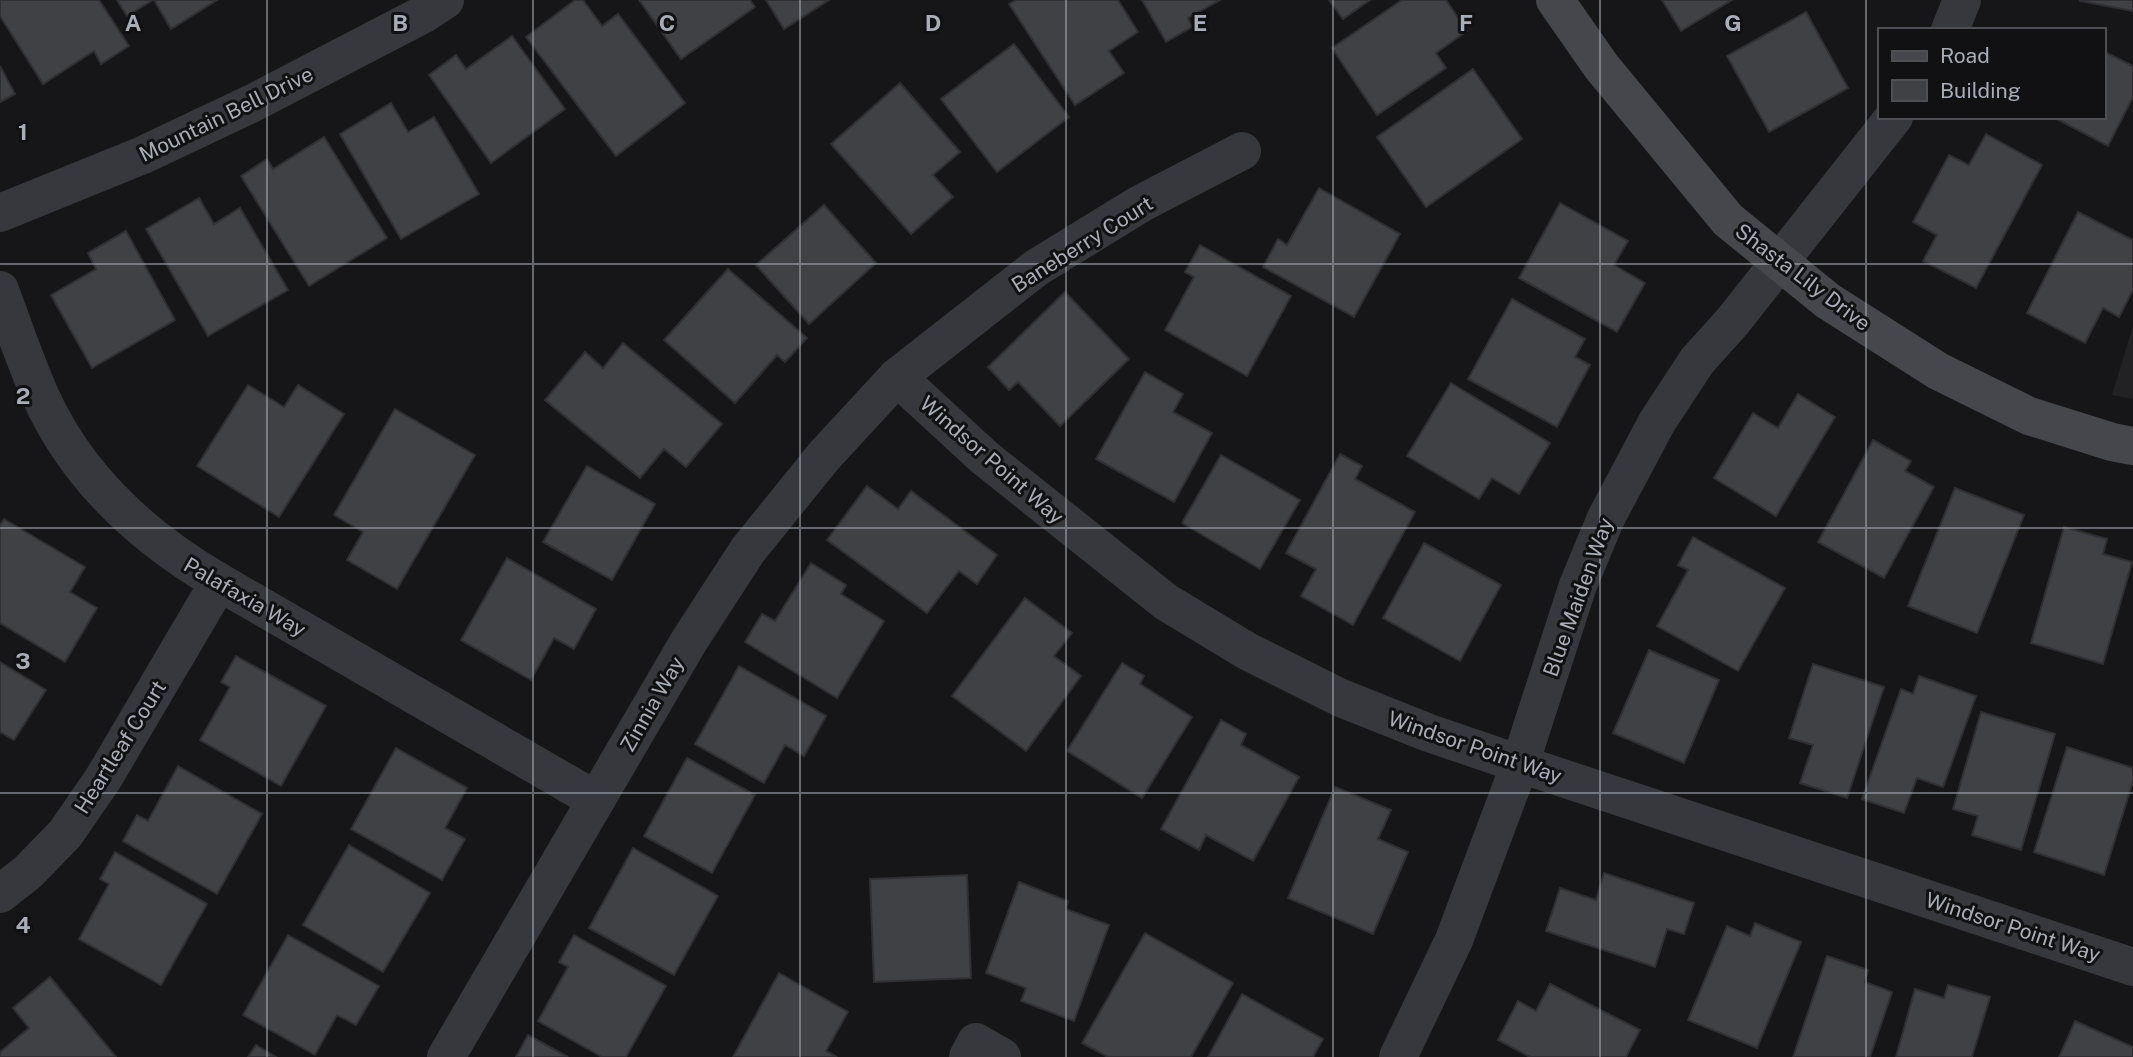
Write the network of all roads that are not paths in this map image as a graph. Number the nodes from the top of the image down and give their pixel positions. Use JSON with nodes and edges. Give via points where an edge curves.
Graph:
{"nodes":[{"id":1,"x":445,"y":0,"type":"edge"},
{"id":2,"x":1555,"y":0,"type":"edge"},
{"id":3,"x":1962,"y":0,"type":"edge"},
{"id":4,"x":1951,"y":28,"type":"edge"},
{"id":5,"x":1892,"y":119,"type":"edge"},
{"id":6,"x":1242,"y":151,"type":"dead end"},
{"id":7,"x":0,"y":213,"type":"edge"},
{"id":8,"x":1780,"y":261,"type":"junction"},
{"id":9,"x":0,"y":290,"type":"edge"},
{"id":10,"x":897,"y":377,"type":"junction"},
{"id":11,"x":2133,"y":446,"type":"edge"},
{"id":12,"x":219,"y":582,"type":"junction"},
{"id":13,"x":1520,"y":764,"type":"junction"},
{"id":14,"x":596,"y":800,"type":"junction"},
{"id":15,"x":0,"y":894,"type":"edge"},
{"id":16,"x":2133,"y":967,"type":"edge"},
{"id":17,"x":446,"y":1057,"type":"edge"},
{"id":18,"x":968,"y":1057,"type":"edge"},
{"id":19,"x":1002,"y":1057,"type":"edge"},
{"id":20,"x":1398,"y":1057,"type":"edge"}],
"edges":[{"from":1,"to":7,"type":"street","name":"Mountain Bell Drive","via":[[253,103],[143,155]]},
{"from":2,"to":8,"type":"street","name":"Shasta Lily Drive","via":[[1601,66],[1728,220]]},
{"from":3,"to":4,"type":"street"},
{"from":5,"to":8,"type":"street","name":"Blue Maiden Way"},
{"from":6,"to":10,"type":"street","name":"Baneberry Court","via":[[1140,204],[1036,268]]},
{"from":8,"to":11,"type":"street","name":"Shasta Lily Drive","via":[[1828,301],[1938,371],[2029,416]]},
{"from":8,"to":13,"type":"street","name":"Blue Maiden Way","via":[[1697,361],[1657,422],[1606,517],[1578,584]]},
{"from":9,"to":12,"type":"street","name":"Palafaxia Way","via":[[41,397],[74,456],[108,498],[147,534]]},
{"from":10,"to":13,"type":"street","name":"Windsor Point Way","via":[[985,458],[1166,602],[1247,651],[1340,698]]},
{"from":10,"to":14,"type":"street","name":"Zinnia Way","via":[[824,456],[748,550]]},
{"from":12,"to":14,"type":"street","name":"Palafaxia Way"},
{"from":12,"to":15,"type":"street","name":"Heartleaf Court","via":[[103,779],[65,834]]},
{"from":13,"to":16,"type":"street","name":"Windsor Point Way"},
{"from":13,"to":20,"type":"street","name":"Blue Maiden Way","via":[[1454,940]]},
{"from":14,"to":17,"type":"street","name":"Zinnia Way"},
{"from":18,"to":19,"type":"street","via":[[976,1042]]}]}
